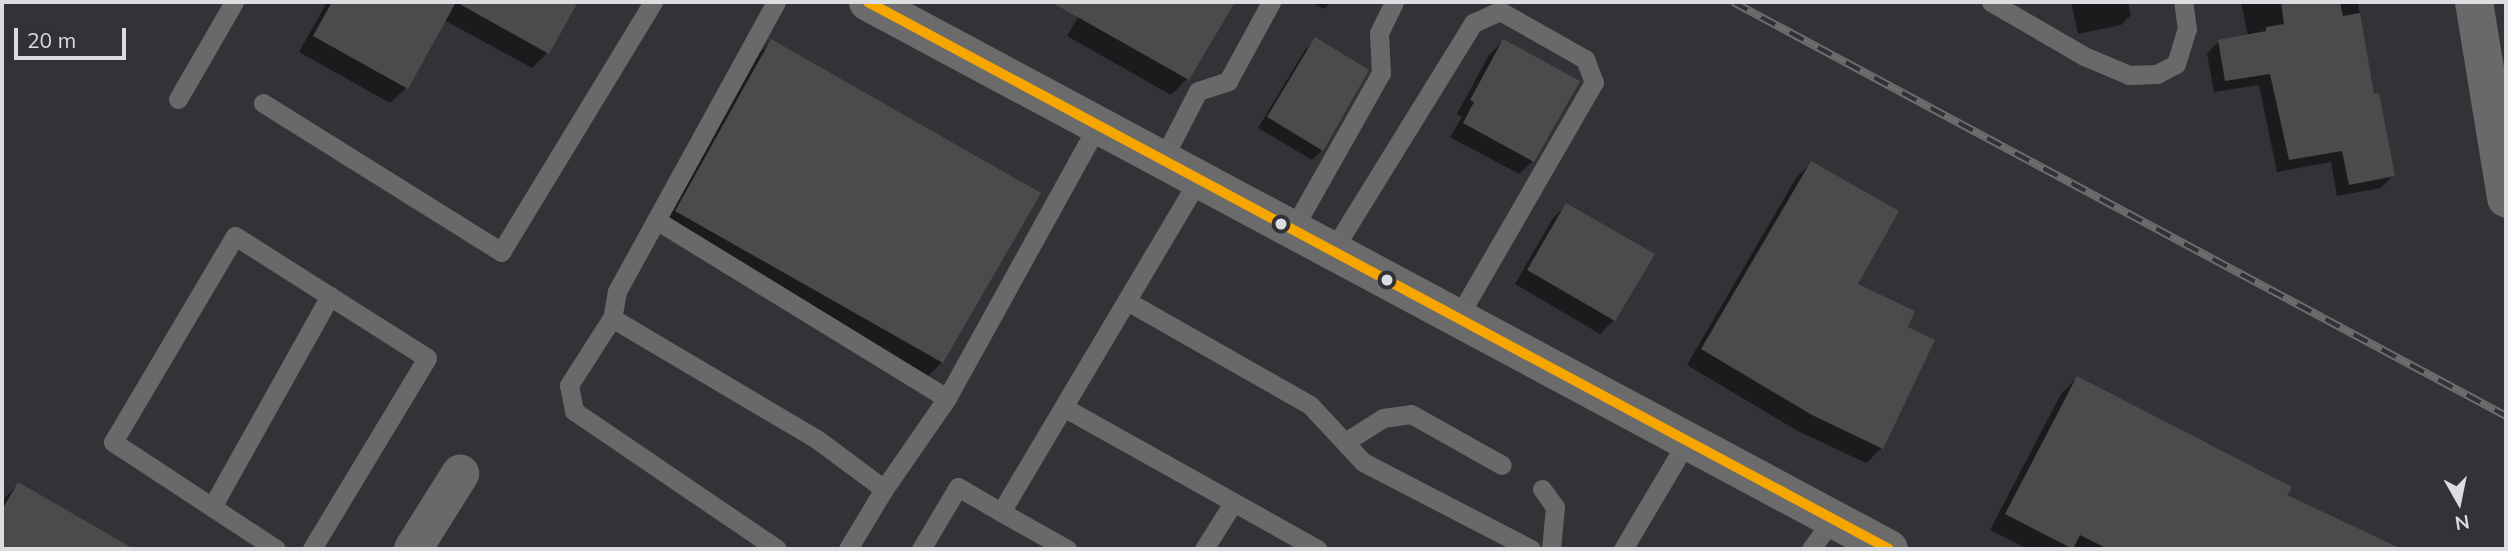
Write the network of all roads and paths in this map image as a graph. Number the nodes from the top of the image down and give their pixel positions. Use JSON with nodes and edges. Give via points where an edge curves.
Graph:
{"nodes":[{"id":1,"x":234,"y":2,"type":"edge"},
{"id":2,"x":653,"y":2,"type":"edge"},
{"id":3,"x":776,"y":2,"type":"edge"},
{"id":4,"x":869,"y":2,"type":"edge"},
{"id":5,"x":1271,"y":2,"type":"edge"},
{"id":6,"x":1394,"y":2,"type":"edge"},
{"id":7,"x":1991,"y":2,"type":"edge"},
{"id":8,"x":2183,"y":2,"type":"edge"},
{"id":9,"x":2474,"y":2,"type":"edge"},
{"id":10,"x":2493,"y":40,"type":"edge"},
{"id":11,"x":178,"y":99,"type":"dead end"},
{"id":12,"x":263,"y":103,"type":"dead end"},
{"id":13,"x":1098,"y":125,"type":"junction"},
{"id":14,"x":1163,"y":159,"type":"junction"},
{"id":15,"x":1199,"y":179,"type":"junction"},
{"id":16,"x":2506,"y":198,"type":"edge"},
{"id":17,"x":656,"y":220,"type":"junction"},
{"id":18,"x":1293,"y":229,"type":"junction"},
{"id":19,"x":1333,"y":250,"type":"junction"},
{"id":20,"x":330,"y":296,"type":"junction"},
{"id":21,"x":1128,"y":301,"type":"junction"},
{"id":22,"x":612,"y":318,"type":"junction"},
{"id":23,"x":1458,"y":318,"type":"junction"},
{"id":24,"x":947,"y":398,"type":"junction"},
{"id":25,"x":1065,"y":408,"type":"junction"},
{"id":26,"x":1688,"y":441,"type":"junction"},
{"id":27,"x":1345,"y":442,"type":"junction"},
{"id":28,"x":1502,"y":465,"type":"dead end"},
{"id":29,"x":460,"y":474,"type":"dead end"},
{"id":30,"x":884,"y":489,"type":"junction"},
{"id":31,"x":1542,"y":489,"type":"dead end"},
{"id":32,"x":1233,"y":503,"type":"junction"},
{"id":33,"x":212,"y":507,"type":"junction"},
{"id":34,"x":1001,"y":512,"type":"junction"},
{"id":35,"x":1833,"y":519,"type":"junction"},
{"id":36,"x":276,"y":549,"type":"edge"},
{"id":37,"x":312,"y":549,"type":"edge"},
{"id":38,"x":413,"y":549,"type":"edge"},
{"id":39,"x":777,"y":549,"type":"edge"},
{"id":40,"x":848,"y":549,"type":"edge"},
{"id":41,"x":921,"y":549,"type":"edge"},
{"id":42,"x":1067,"y":549,"type":"edge"},
{"id":43,"x":1205,"y":549,"type":"edge"},
{"id":44,"x":1317,"y":549,"type":"edge"},
{"id":45,"x":1531,"y":549,"type":"edge"},
{"id":46,"x":1551,"y":549,"type":"edge"},
{"id":47,"x":1623,"y":549,"type":"edge"},
{"id":48,"x":1811,"y":549,"type":"edge"},
{"id":49,"x":1889,"y":549,"type":"edge"}],
"edges":[{"from":1,"to":11,"type":"lane"},
{"from":2,"to":12,"type":"lane","via":[[500,251]]},
{"from":3,"to":17,"type":"lane"},
{"from":4,"to":13,"type":"main road"},
{"from":5,"to":14,"type":"lane","via":[[1227,81],[1198,91]]},
{"from":6,"to":18,"type":"lane","via":[[1379,33],[1381,73]]},
{"from":7,"to":8,"type":"lane","via":[[2084,56],[2129,75],[2157,74],[2176,64],[2187,29]]},
{"from":9,"to":10,"type":"street"},
{"from":10,"to":16,"type":"street"},
{"from":13,"to":14,"type":"main road"},
{"from":13,"to":24,"type":"lane"},
{"from":14,"to":15,"type":"main road"},
{"from":15,"to":18,"type":"main road"},
{"from":15,"to":21,"type":"lane"},
{"from":17,"to":22,"type":"lane","via":[[617,291]]},
{"from":17,"to":24,"type":"lane"},
{"from":18,"to":19,"type":"main road"},
{"from":19,"to":23,"type":"main road"},
{"from":19,"to":23,"type":"lane","via":[[1473,23],[1500,11],[1585,59],[1594,82]]},
{"from":20,"to":33,"type":"lane"},
{"from":20,"to":33,"type":"lane","via":[[235,236],[113,442]]},
{"from":20,"to":37,"type":"lane","via":[[427,358]]},
{"from":21,"to":25,"type":"lane"},
{"from":21,"to":27,"type":"lane","via":[[1310,405]]},
{"from":22,"to":30,"type":"lane","via":[[818,440]]},
{"from":22,"to":39,"type":"lane","via":[[569,385],[574,411]]},
{"from":23,"to":26,"type":"main road"},
{"from":24,"to":30,"type":"lane"},
{"from":25,"to":32,"type":"lane"},
{"from":25,"to":34,"type":"lane"},
{"from":26,"to":35,"type":"main road"},
{"from":26,"to":47,"type":"lane"},
{"from":27,"to":28,"type":"lane","via":[[1382,418],[1411,414]]},
{"from":27,"to":45,"type":"lane","via":[[1363,462]]},
{"from":29,"to":38,"type":"street"},
{"from":30,"to":40,"type":"lane"},
{"from":31,"to":46,"type":"lane","via":[[1555,507]]},
{"from":32,"to":43,"type":"lane"},
{"from":32,"to":44,"type":"lane"},
{"from":33,"to":36,"type":"lane"},
{"from":34,"to":41,"type":"lane","via":[[958,487]]},
{"from":34,"to":42,"type":"lane"},
{"from":35,"to":48,"type":"lane"},
{"from":35,"to":49,"type":"main road"}]}
